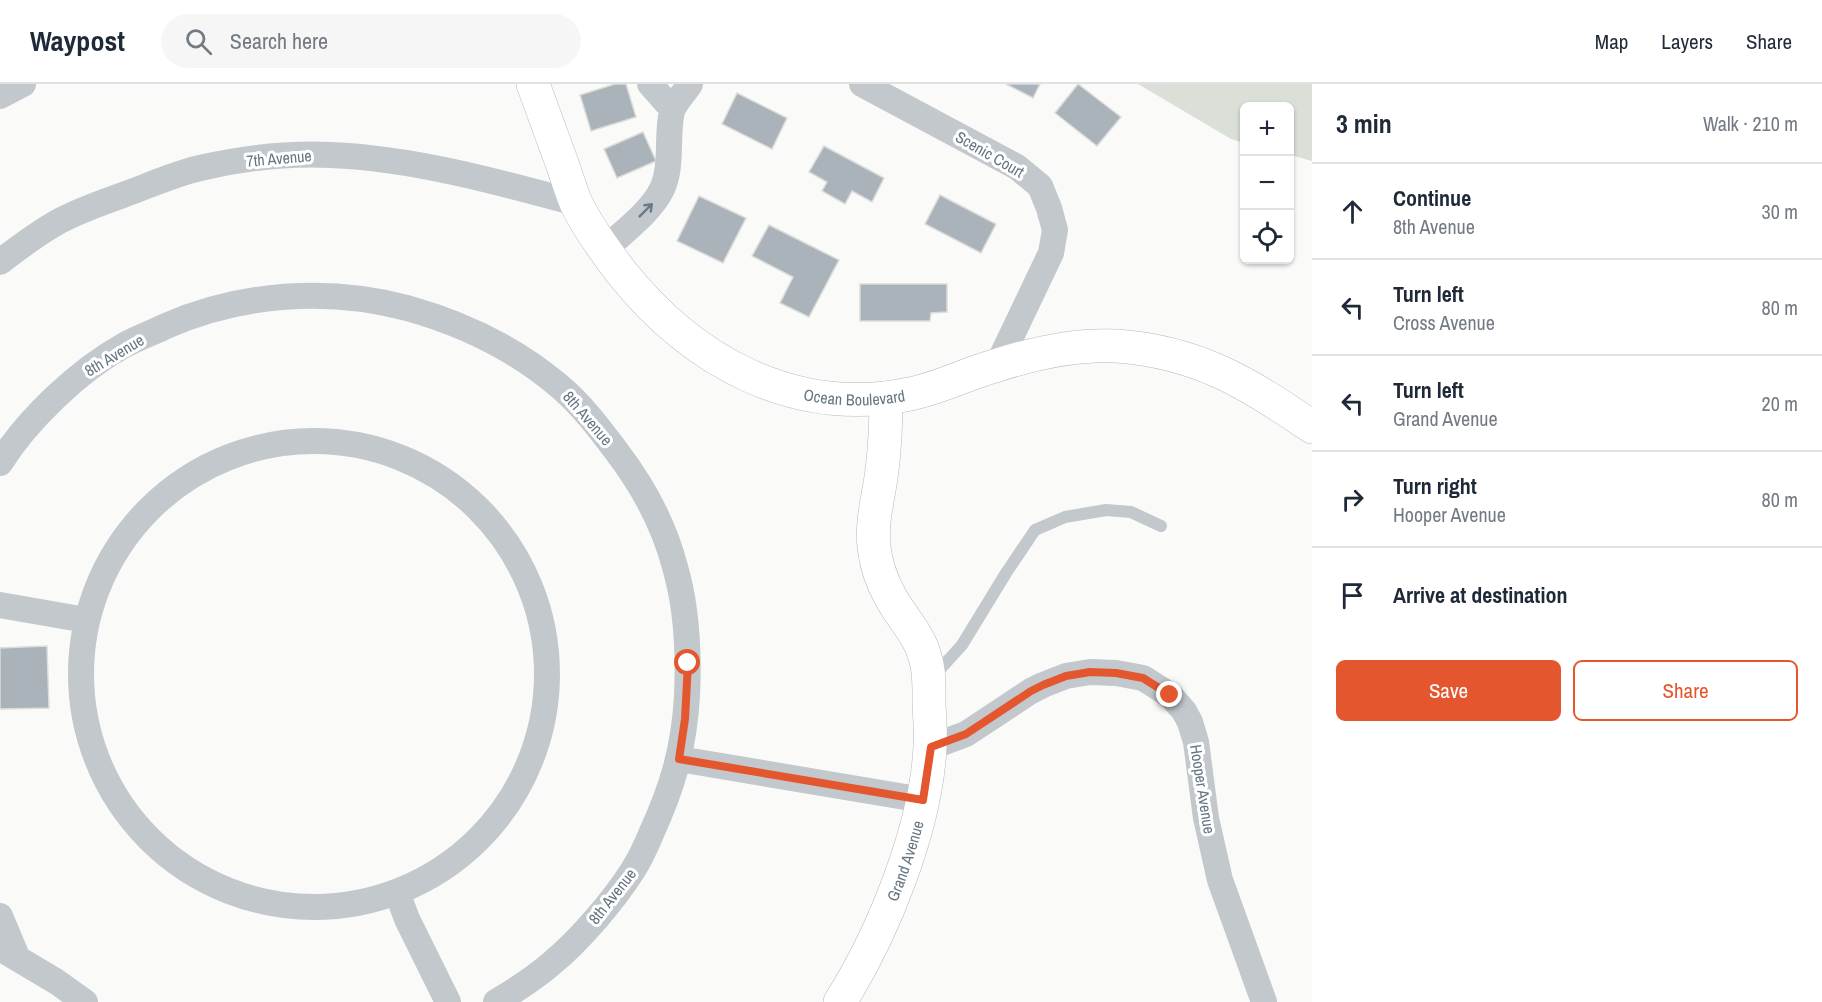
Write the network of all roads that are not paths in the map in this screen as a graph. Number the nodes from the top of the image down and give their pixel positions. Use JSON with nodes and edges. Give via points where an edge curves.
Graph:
{"nodes":[{"id":1,"x":23,"y":84,"type":"edge"},
{"id":2,"x":533,"y":84,"type":"edge"},
{"id":3,"x":650,"y":84,"type":"edge"},
{"id":4,"x":690,"y":84,"type":"edge"},
{"id":5,"x":862,"y":84,"type":"edge"},
{"id":6,"x":0,"y":96,"type":"edge"},
{"id":7,"x":672,"y":109,"type":"junction"},
{"id":8,"x":576,"y":203,"type":"junction"},
{"id":9,"x":604,"y":250,"type":"junction"},
{"id":10,"x":0,"y":262,"type":"edge"},
{"id":11,"x":998,"y":364,"type":"junction"},
{"id":12,"x":886,"y":398,"type":"junction"},
{"id":13,"x":1312,"y":427,"type":"edge"},
{"id":14,"x":0,"y":463,"type":"edge"},
{"id":15,"x":1161,"y":526,"type":"dead end"},
{"id":16,"x":0,"y":605,"type":"edge"},
{"id":17,"x":86,"y":620,"type":"junction"},
{"id":18,"x":928,"y":682,"type":"junction"},
{"id":19,"x":931,"y":747,"type":"junction"},
{"id":20,"x":679,"y":759,"type":"junction"},
{"id":21,"x":923,"y":800,"type":"junction"},
{"id":22,"x":397,"y":892,"type":"junction"},
{"id":23,"x":0,"y":916,"type":"edge"},
{"id":24,"x":9,"y":953,"type":"edge"},
{"id":25,"x":85,"y":1002,"type":"edge"},
{"id":26,"x":448,"y":1002,"type":"edge"},
{"id":27,"x":496,"y":1002,"type":"edge"},
{"id":28,"x":840,"y":1002,"type":"edge"},
{"id":29,"x":1264,"y":1002,"type":"edge"}],
"edges":[{"from":1,"to":6,"type":"street"},
{"from":2,"to":8,"type":"street","name":"Ocean Boulevard"},
{"from":3,"to":7,"type":"street"},
{"from":4,"to":7,"type":"street"},
{"from":5,"to":11,"type":"street","name":"Scenic Court","via":[[1017,167],[1040,186],[1055,230],[1051,253]]},
{"from":9,"to":7,"type":"street","one_way":true,"via":[[649,208],[661,191],[667,176]]},
{"from":8,"to":9,"type":"street","name":"Ocean Boulevard"},
{"from":8,"to":10,"type":"street","name":"7th Avenue","via":[[502,183],[375,159],[294,155],[199,168],[140,188],[57,223]]},
{"from":9,"to":12,"type":"street","name":"Ocean Boulevard","via":[[674,328],[740,371],[809,396]]},
{"from":11,"to":12,"type":"street","name":"Ocean Boulevard"},
{"from":11,"to":13,"type":"street","name":"Ocean Boulevard","via":[[1085,347],[1152,350],[1212,367],[1265,395]]},
{"from":12,"to":18,"type":"street","name":"Grand Avenue","via":[[874,548],[882,581],[925,656]]},
{"from":14,"to":20,"type":"street","name":"8th Avenue","via":[[51,401],[88,368],[123,346],[211,309],[282,297],[350,297],[426,313],[465,328],[535,367],[579,405],[633,474],[657,516],[675,567],[685,619],[688,663]]},
{"from":15,"to":18,"type":"lane","via":[[1131,512],[1106,510],[1065,517],[1035,530],[962,645]]},
{"from":16,"to":17,"type":"street"},
{"from":17,"to":22,"type":"street","via":[[80,687],[93,753],[125,812],[172,860],[211,884],[264,903],[331,907]]},
{"from":17,"to":22,"type":"street","via":[[108,562],[145,512],[193,474],[250,450],[312,441],[373,449],[431,472],[480,510],[517,560],[541,620],[548,687],[543,720],[521,783],[481,838],[447,866]]},
{"from":18,"to":19,"type":"street","name":"Grand Avenue"},
{"from":19,"to":21,"type":"street","name":"Grand Avenue"},
{"from":19,"to":29,"type":"street","name":"Hooper Avenue","via":[[966,734],[1031,691],[1066,676],[1116,673],[1143,678],[1170,695],[1190,722],[1221,880]]},
{"from":20,"to":21,"type":"street"},
{"from":20,"to":27,"type":"street","name":"8th Avenue","via":[[662,811],[640,857],[612,900],[554,962]]},
{"from":21,"to":28,"type":"street","name":"Grand Avenue","via":[[904,867],[878,931]]},
{"from":22,"to":26,"type":"street"},
{"from":23,"to":24,"type":"street"},
{"from":24,"to":25,"type":"street"}]}
